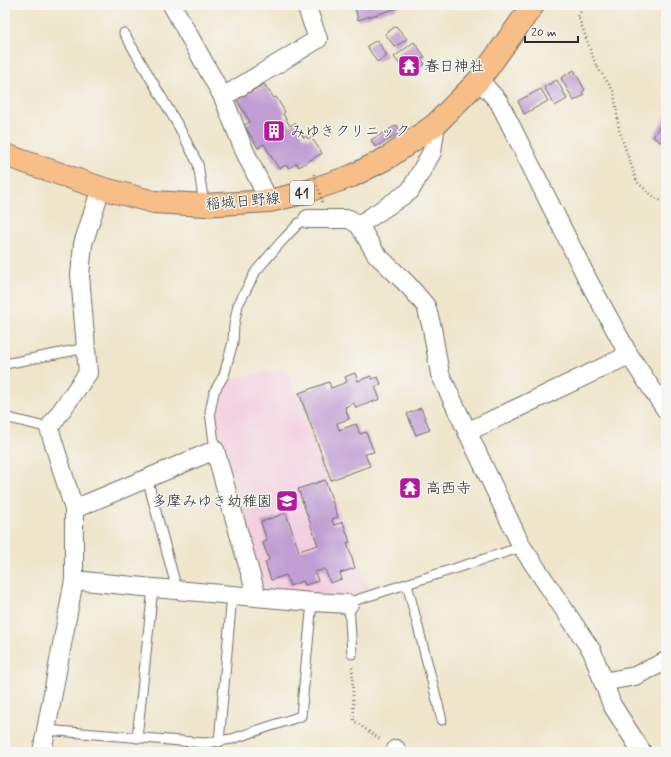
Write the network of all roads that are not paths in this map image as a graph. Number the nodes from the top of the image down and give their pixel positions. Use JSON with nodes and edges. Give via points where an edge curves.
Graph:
{"nodes":[{"id":1,"x":172,"y":5,"type":"edge"},
{"id":2,"x":306,"y":5,"type":"edge"},
{"id":3,"x":533,"y":5,"type":"edge"},
{"id":4,"x":124,"y":33,"type":"dead end"},
{"id":5,"x":479,"y":80,"type":"junction"},
{"id":6,"x":223,"y":97,"type":"junction"},
{"id":7,"x":436,"y":124,"type":"junction"},
{"id":8,"x":5,"y":156,"type":"edge"},
{"id":9,"x":101,"y":188,"type":"junction"},
{"id":10,"x":269,"y":201,"type":"junction"},
{"id":11,"x":204,"y":205,"type":"junction"},
{"id":12,"x":308,"y":219,"type":"joint"},
{"id":13,"x":359,"y":226,"type":"junction"},
{"id":14,"x":86,"y":348,"type":"junction"},
{"id":15,"x":629,"y":355,"type":"junction"},
{"id":16,"x":5,"y":364,"type":"edge"},
{"id":17,"x":666,"y":410,"type":"edge"},
{"id":18,"x":5,"y":417,"type":"edge"},
{"id":19,"x":49,"y":428,"type":"junction"},
{"id":20,"x":467,"y":432,"type":"junction"},
{"id":21,"x":215,"y":450,"type":"junction"},
{"id":22,"x":147,"y":478,"type":"junction"},
{"id":23,"x":74,"y":509,"type":"junction"},
{"id":24,"x":522,"y":547,"type":"junction"},
{"id":25,"x":74,"y":580,"type":"junction"},
{"id":26,"x":407,"y":584,"type":"junction"},
{"id":27,"x":153,"y":588,"type":"junction"},
{"id":28,"x":177,"y":590,"type":"junction"},
{"id":29,"x":232,"y":595,"type":"junction"},
{"id":30,"x":257,"y":597,"type":"junction"},
{"id":31,"x":312,"y":602,"type":"junction"},
{"id":32,"x":349,"y":604,"type":"junction"},
{"id":33,"x":352,"y":654,"type":"road end"},
{"id":34,"x":666,"y":661,"type":"edge"},
{"id":35,"x":603,"y":682,"type":"junction"},
{"id":36,"x":442,"y":720,"type":"dead end"},
{"id":37,"x":45,"y":730,"type":"junction"},
{"id":38,"x":137,"y":738,"type":"junction"},
{"id":39,"x":219,"y":742,"type":"junction"},
{"id":40,"x":636,"y":750,"type":"edge"},
{"id":41,"x":42,"y":752,"type":"edge"}],
"edges":[{"from":1,"to":6,"type":"street"},
{"from":2,"to":6,"type":"street","via":[[318,39]]},
{"from":3,"to":5,"type":"main road","name":"稲城日野線","number":"41"},
{"from":4,"to":11,"type":"lane","via":[[198,164]]},
{"from":5,"to":7,"type":"main road","name":"稲城日野線","number":"41"},
{"from":5,"to":15,"type":"street","via":[[499,102],[588,280]]},
{"from":6,"to":10,"type":"street","via":[[244,150]]},
{"from":7,"to":10,"type":"main road","name":"稲城日野線","number":"41","via":[[389,157],[352,176]]},
{"from":7,"to":13,"type":"street","via":[[432,152],[410,191]]},
{"from":8,"to":9,"type":"main road","name":"稲城日野線","number":"41"},
{"from":9,"to":11,"type":"main road","name":"稲城日野線","number":"41","via":[[154,202]]},
{"from":9,"to":14,"type":"street","via":[[83,244],[80,275]]},
{"from":10,"to":11,"type":"main road","name":"稲城日野線","number":"41"},
{"from":12,"to":13,"type":"street","via":[[349,219]]},
{"from":12,"to":21,"type":"lane","via":[[299,222],[256,271],[238,305],[233,342],[224,375],[214,392],[210,412]]},
{"from":13,"to":20,"type":"street","via":[[376,254],[426,306],[440,374]]},
{"from":14,"to":16,"type":"lane"},
{"from":14,"to":19,"type":"street","via":[[88,373]]},
{"from":15,"to":17,"type":"street"},
{"from":15,"to":20,"type":"street"},
{"from":18,"to":19,"type":"lane"},
{"from":19,"to":23,"type":"street"},
{"from":20,"to":24,"type":"street"},
{"from":21,"to":22,"type":"street"},
{"from":21,"to":30,"type":"street"},
{"from":22,"to":23,"type":"street"},
{"from":22,"to":28,"type":"lane"},
{"from":23,"to":25,"type":"street"},
{"from":24,"to":26,"type":"lane"},
{"from":24,"to":35,"type":"street","via":[[592,651]]},
{"from":25,"to":27,"type":"street"},
{"from":25,"to":37,"type":"street"},
{"from":26,"to":32,"type":"lane"},
{"from":26,"to":36,"type":"lane"},
{"from":27,"to":28,"type":"street"},
{"from":27,"to":38,"type":"lane"},
{"from":28,"to":29,"type":"street"},
{"from":29,"to":30,"type":"street"},
{"from":29,"to":39,"type":"lane"},
{"from":30,"to":31,"type":"street"},
{"from":31,"to":32,"type":"street"},
{"from":31,"to":39,"type":"lane","via":[[301,716]]},
{"from":32,"to":33,"type":"lane"},
{"from":34,"to":35,"type":"street","via":[[635,676]]},
{"from":35,"to":40,"type":"street"},
{"from":37,"to":38,"type":"lane"},
{"from":37,"to":41,"type":"street"},
{"from":38,"to":39,"type":"lane"}]}
